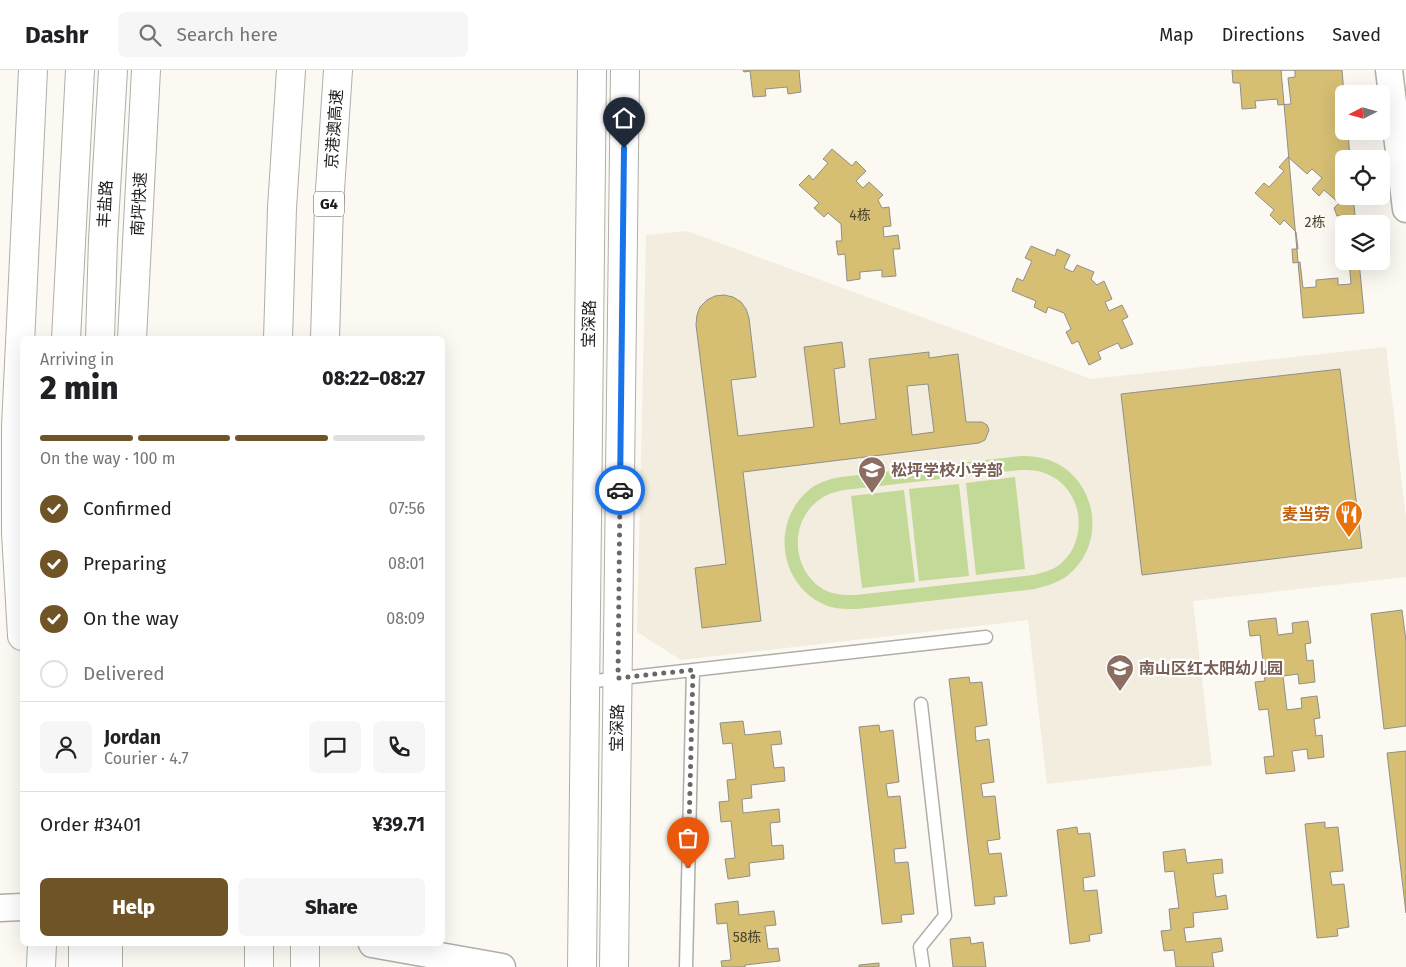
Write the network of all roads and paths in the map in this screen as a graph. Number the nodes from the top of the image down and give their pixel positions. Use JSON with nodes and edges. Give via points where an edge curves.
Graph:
{"nodes":[{"id":1,"x":33,"y":70,"type":"edge"},
{"id":2,"x":80,"y":70,"type":"edge"},
{"id":3,"x":113,"y":70,"type":"edge"},
{"id":4,"x":146,"y":70,"type":"edge"},
{"id":5,"x":291,"y":70,"type":"edge"},
{"id":6,"x":338,"y":70,"type":"edge"},
{"id":7,"x":592,"y":70,"type":"edge"},
{"id":8,"x":625,"y":70,"type":"edge"},
{"id":9,"x":1389,"y":70,"type":"edge"},
{"id":10,"x":1406,"y":209,"type":"edge"},
{"id":11,"x":20,"y":336,"type":"edge"},
{"id":12,"x":66,"y":336,"type":"edge"},
{"id":13,"x":100,"y":336,"type":"edge"},
{"id":14,"x":132,"y":336,"type":"edge"},
{"id":15,"x":278,"y":336,"type":"edge"},
{"id":16,"x":325,"y":336,"type":"edge"},
{"id":17,"x":20,"y":344,"type":"edge"},
{"id":18,"x":20,"y":602,"type":"edge"},
{"id":19,"x":986,"y":637,"type":"dead end"},
{"id":20,"x":693,"y":670,"type":"junction"},
{"id":21,"x":618,"y":678,"type":"junction"},
{"id":22,"x":586,"y":682,"type":"junction"},
{"id":23,"x":921,"y":704,"type":"dead end"},
{"id":24,"x":20,"y":907,"type":"edge"},
{"id":25,"x":0,"y":908,"type":"edge"},
{"id":26,"x":42,"y":946,"type":"edge"},
{"id":27,"x":83,"y":946,"type":"edge"},
{"id":28,"x":108,"y":946,"type":"edge"},
{"id":29,"x":259,"y":946,"type":"edge"},
{"id":30,"x":305,"y":946,"type":"edge"},
{"id":31,"x":383,"y":946,"type":"edge"},
{"id":32,"x":41,"y":967,"type":"edge"},
{"id":33,"x":83,"y":967,"type":"edge"},
{"id":34,"x":108,"y":967,"type":"edge"},
{"id":35,"x":259,"y":967,"type":"edge"},
{"id":36,"x":305,"y":967,"type":"edge"},
{"id":37,"x":502,"y":967,"type":"edge"},
{"id":38,"x":582,"y":967,"type":"edge"},
{"id":39,"x":614,"y":967,"type":"edge"},
{"id":40,"x":686,"y":967,"type":"edge"},
{"id":41,"x":923,"y":967,"type":"edge"}],
"edges":[{"from":1,"to":11,"type":"main road"},
{"from":2,"to":12,"type":"main road"},
{"from":3,"to":13,"type":"main road","name":"丰盐路"},
{"from":4,"to":14,"type":"main road","name":"南坪快速"},
{"from":5,"to":15,"type":"main road"},
{"from":6,"to":16,"type":"main road","name":"京港澳高速","number":"G4"},
{"from":7,"to":22,"type":"main road","name":"宝深路"},
{"from":8,"to":21,"type":"main road","name":"宝深路"},
{"from":9,"to":10,"type":"street"},
{"from":17,"to":18,"type":"main road","via":[[16,428]]},
{"from":19,"to":20,"type":"lane"},
{"from":20,"to":21,"type":"lane"},
{"from":20,"to":40,"type":"lane"},
{"from":21,"to":22,"type":"lane"},
{"from":21,"to":39,"type":"main road","name":"宝深路"},
{"from":22,"to":38,"type":"main road","name":"宝深路"},
{"from":23,"to":41,"type":"lane","via":[[945,916],[920,947]]},
{"from":24,"to":25,"type":"street"},
{"from":26,"to":32,"type":"main road"},
{"from":27,"to":33,"type":"main road"},
{"from":28,"to":34,"type":"main road"},
{"from":29,"to":35,"type":"main road"},
{"from":30,"to":36,"type":"main road"},
{"from":31,"to":37,"type":"street"}]}
